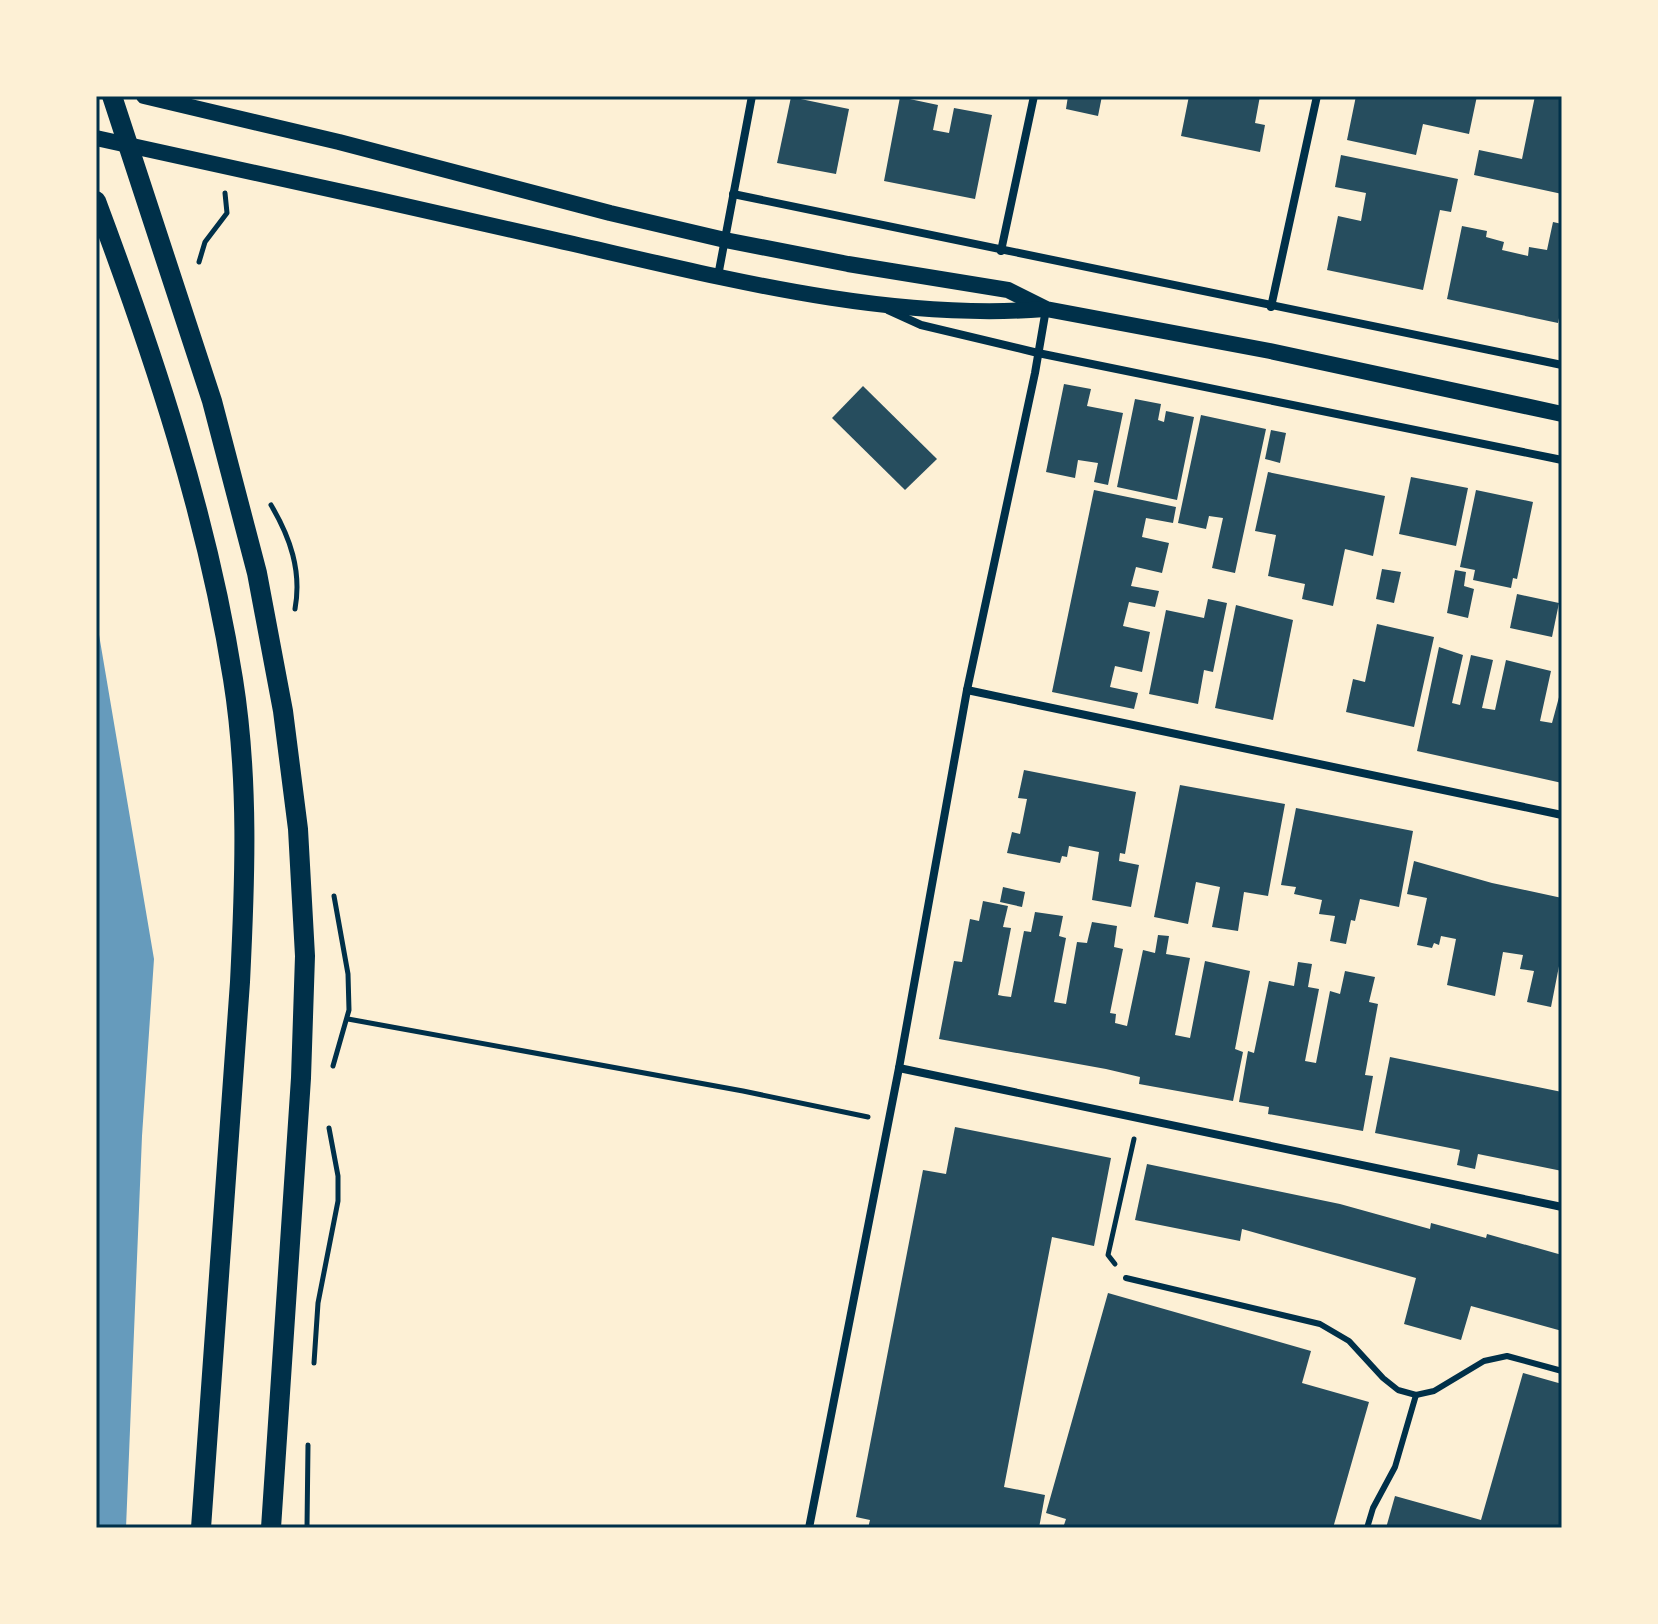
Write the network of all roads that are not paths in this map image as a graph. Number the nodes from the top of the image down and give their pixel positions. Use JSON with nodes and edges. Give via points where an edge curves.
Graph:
{"nodes":[{"id":1,"x":112,"y":96,"type":"edge"},
{"id":2,"x":144,"y":96,"type":"edge"},
{"id":3,"x":752,"y":96,"type":"edge"},
{"id":4,"x":1034,"y":96,"type":"edge"},
{"id":5,"x":1317,"y":96,"type":"edge"},
{"id":6,"x":96,"y":138,"type":"edge"},
{"id":7,"x":127,"y":144,"type":"junction"},
{"id":8,"x":733,"y":194,"type":"junction"},
{"id":9,"x":96,"y":201,"type":"edge"},
{"id":10,"x":725,"y":240,"type":"junction"},
{"id":11,"x":1001,"y":251,"type":"junction"},
{"id":12,"x":718,"y":277,"type":"junction"},
{"id":13,"x":877,"y":305,"type":"junction"},
{"id":14,"x":1271,"y":307,"type":"junction"},
{"id":15,"x":1046,"y":309,"type":"junction"},
{"id":16,"x":1038,"y":353,"type":"junction"},
{"id":17,"x":1562,"y":365,"type":"edge"},
{"id":18,"x":1562,"y":414,"type":"edge"},
{"id":19,"x":1562,"y":460,"type":"edge"},
{"id":20,"x":967,"y":690,"type":"junction"},
{"id":21,"x":1562,"y":815,"type":"edge"},
{"id":22,"x":899,"y":1068,"type":"junction"},
{"id":23,"x":1562,"y":1207,"type":"edge"},
{"id":24,"x":1126,"y":1278,"type":"road end"},
{"id":25,"x":1562,"y":1371,"type":"edge"},
{"id":26,"x":1416,"y":1395,"type":"junction"},
{"id":27,"x":201,"y":1528,"type":"edge"},
{"id":28,"x":271,"y":1528,"type":"edge"},
{"id":29,"x":809,"y":1528,"type":"edge"},
{"id":30,"x":1367,"y":1528,"type":"edge"}],
"edges":[{"from":1,"to":7,"type":"main road"},
{"from":2,"to":10,"type":"main road"},
{"from":3,"to":8,"type":"street"},
{"from":4,"to":11,"type":"street"},
{"from":5,"to":14,"type":"street"},
{"from":6,"to":7,"type":"main road"},
{"from":7,"to":12,"type":"main road"},
{"from":7,"to":28,"type":"main road","via":[[212,401],[257,573],[298,829],[305,956],[301,1078]]},
{"from":8,"to":10,"type":"street"},
{"from":8,"to":11,"type":"street"},
{"from":9,"to":27,"type":"main road","via":[[143,330],[199,518],[233,681],[243,771],[241,966]]},
{"from":10,"to":12,"type":"street"},
{"from":10,"to":15,"type":"main road","via":[[1008,290]]},
{"from":11,"to":14,"type":"street"},
{"from":12,"to":13,"type":"main road"},
{"from":13,"to":15,"type":"main road","via":[[1002,313]]},
{"from":13,"to":16,"type":"street","via":[[921,325]]},
{"from":14,"to":17,"type":"street"},
{"from":15,"to":16,"type":"street"},
{"from":15,"to":18,"type":"main road"},
{"from":16,"to":19,"type":"street"},
{"from":16,"to":20,"type":"street"},
{"from":20,"to":21,"type":"street"},
{"from":20,"to":22,"type":"street"},
{"from":22,"to":23,"type":"street"},
{"from":22,"to":29,"type":"street"},
{"from":24,"to":26,"type":"lane","via":[[1320,1324],[1349,1341],[1398,1390]]},
{"from":25,"to":26,"type":"lane","via":[[1507,1356],[1484,1361],[1434,1391]]},
{"from":26,"to":30,"type":"lane","via":[[1395,1467]]}]}
